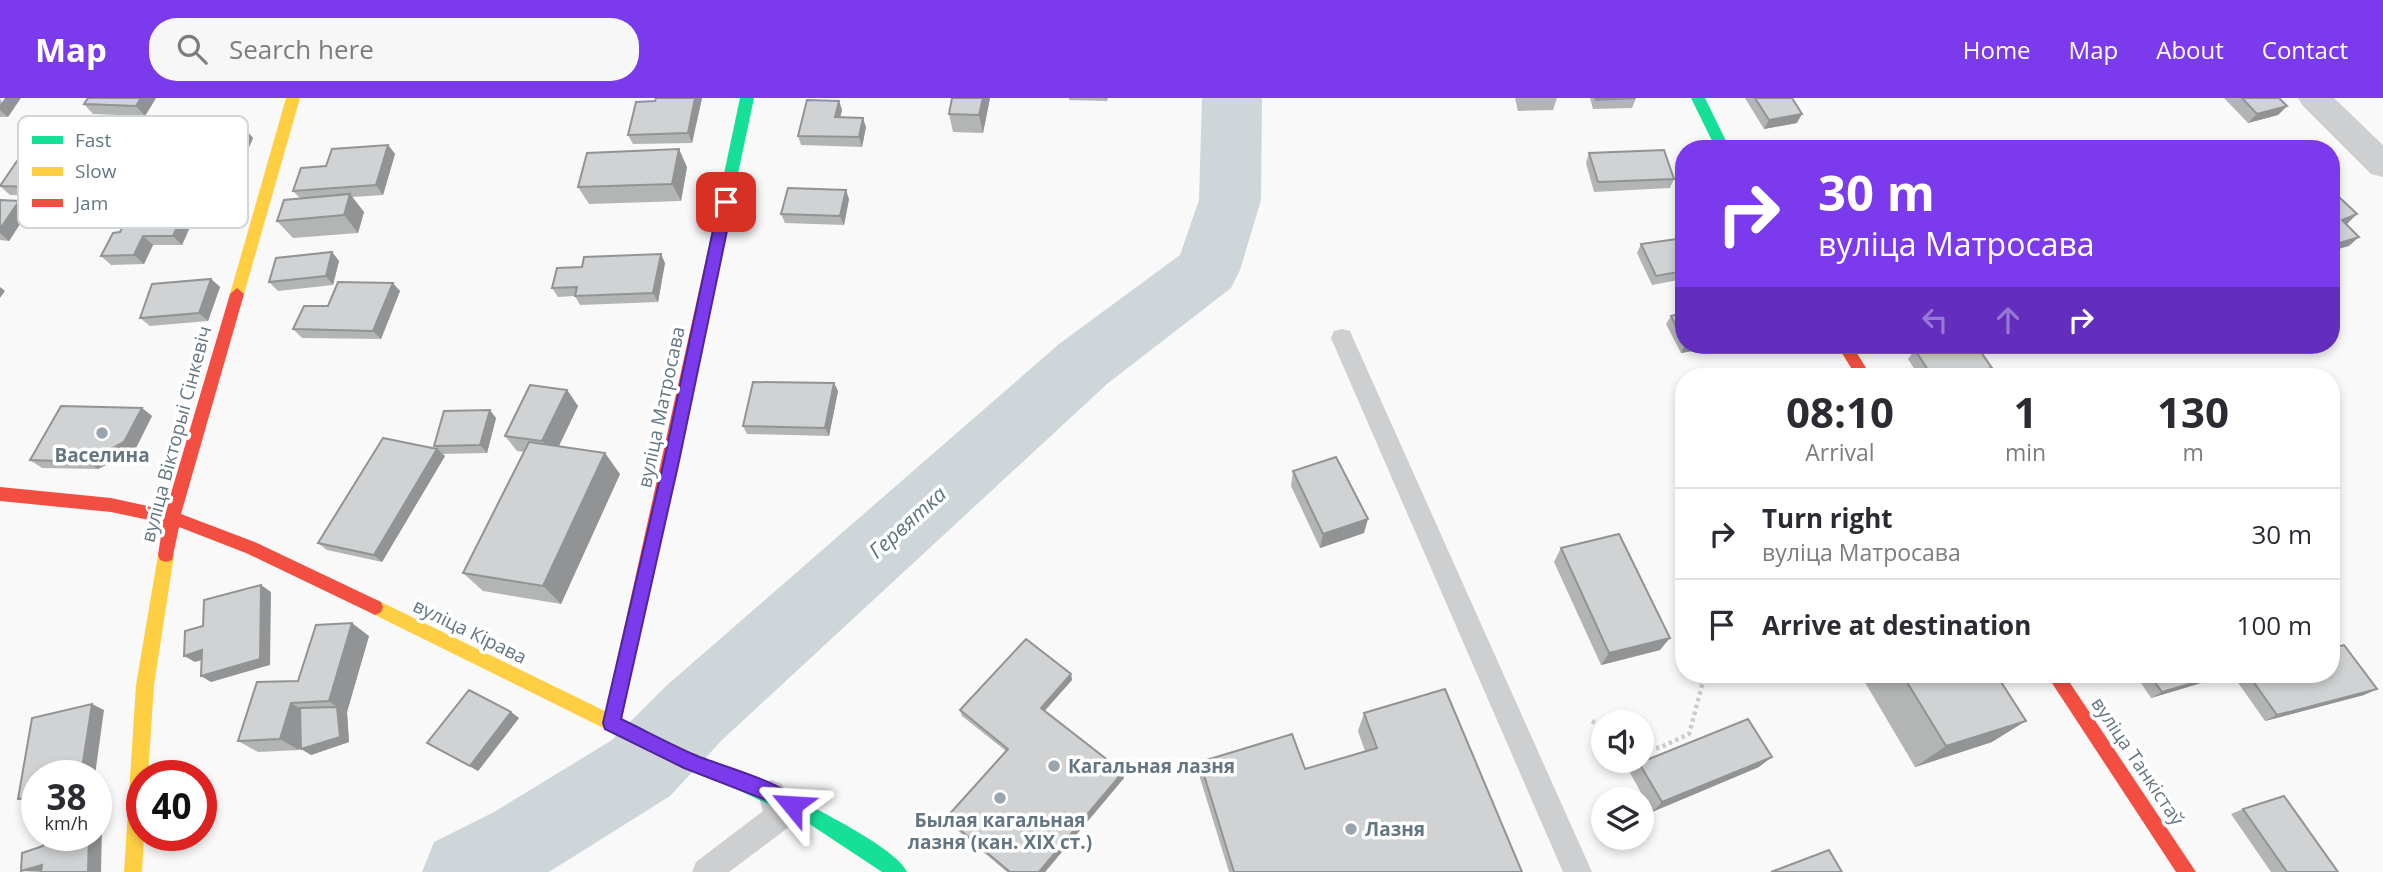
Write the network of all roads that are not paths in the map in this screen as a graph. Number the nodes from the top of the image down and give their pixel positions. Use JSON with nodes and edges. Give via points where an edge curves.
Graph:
{"nodes":[{"id":1,"x":293,"y":98,"type":"edge"},
{"id":2,"x":747,"y":98,"type":"edge"},
{"id":3,"x":1698,"y":98,"type":"edge"},
{"id":4,"x":2314,"y":98,"type":"edge"},
{"id":5,"x":1719,"y":140,"type":"edge"},
{"id":6,"x":2383,"y":165,"type":"edge"},
{"id":7,"x":1342,"y":338,"type":"dead end"},
{"id":8,"x":0,"y":494,"type":"edge"},
{"id":9,"x":172,"y":518,"type":"junction"},
{"id":10,"x":2060,"y":683,"type":"edge"},
{"id":11,"x":619,"y":727,"type":"junction"},
{"id":12,"x":772,"y":794,"type":"junction"},
{"id":13,"x":133,"y":872,"type":"edge"},
{"id":14,"x":705,"y":872,"type":"edge"},
{"id":15,"x":898,"y":872,"type":"edge"},
{"id":16,"x":1578,"y":872,"type":"edge"},
{"id":17,"x":2188,"y":872,"type":"edge"}],
"edges":[{"from":1,"to":9,"type":"street","name":"вуліца Вікторыі Сінкевіч"},
{"from":2,"to":11,"type":"street","name":"вуліца Матросава"},
{"from":3,"to":5,"type":"street"},
{"from":4,"to":6,"type":"street"},
{"from":7,"to":16,"type":"lane"},
{"from":8,"to":9,"type":"street","name":"вуліца Кірава"},
{"from":9,"to":11,"type":"street","name":"вуліца Кірава","via":[[246,544]]},
{"from":9,"to":13,"type":"street","name":"вуліца Вікторыі Сінкевіч","via":[[145,685]]},
{"from":10,"to":17,"type":"street","name":"вуліца Танкістаў"},
{"from":11,"to":12,"type":"street","name":"вуліца Кірава","via":[[690,762]]},
{"from":12,"to":14,"type":"lane","via":[[779,817]]},
{"from":12,"to":15,"type":"street","name":"вуліца Кірава","via":[[852,839]]}]}
